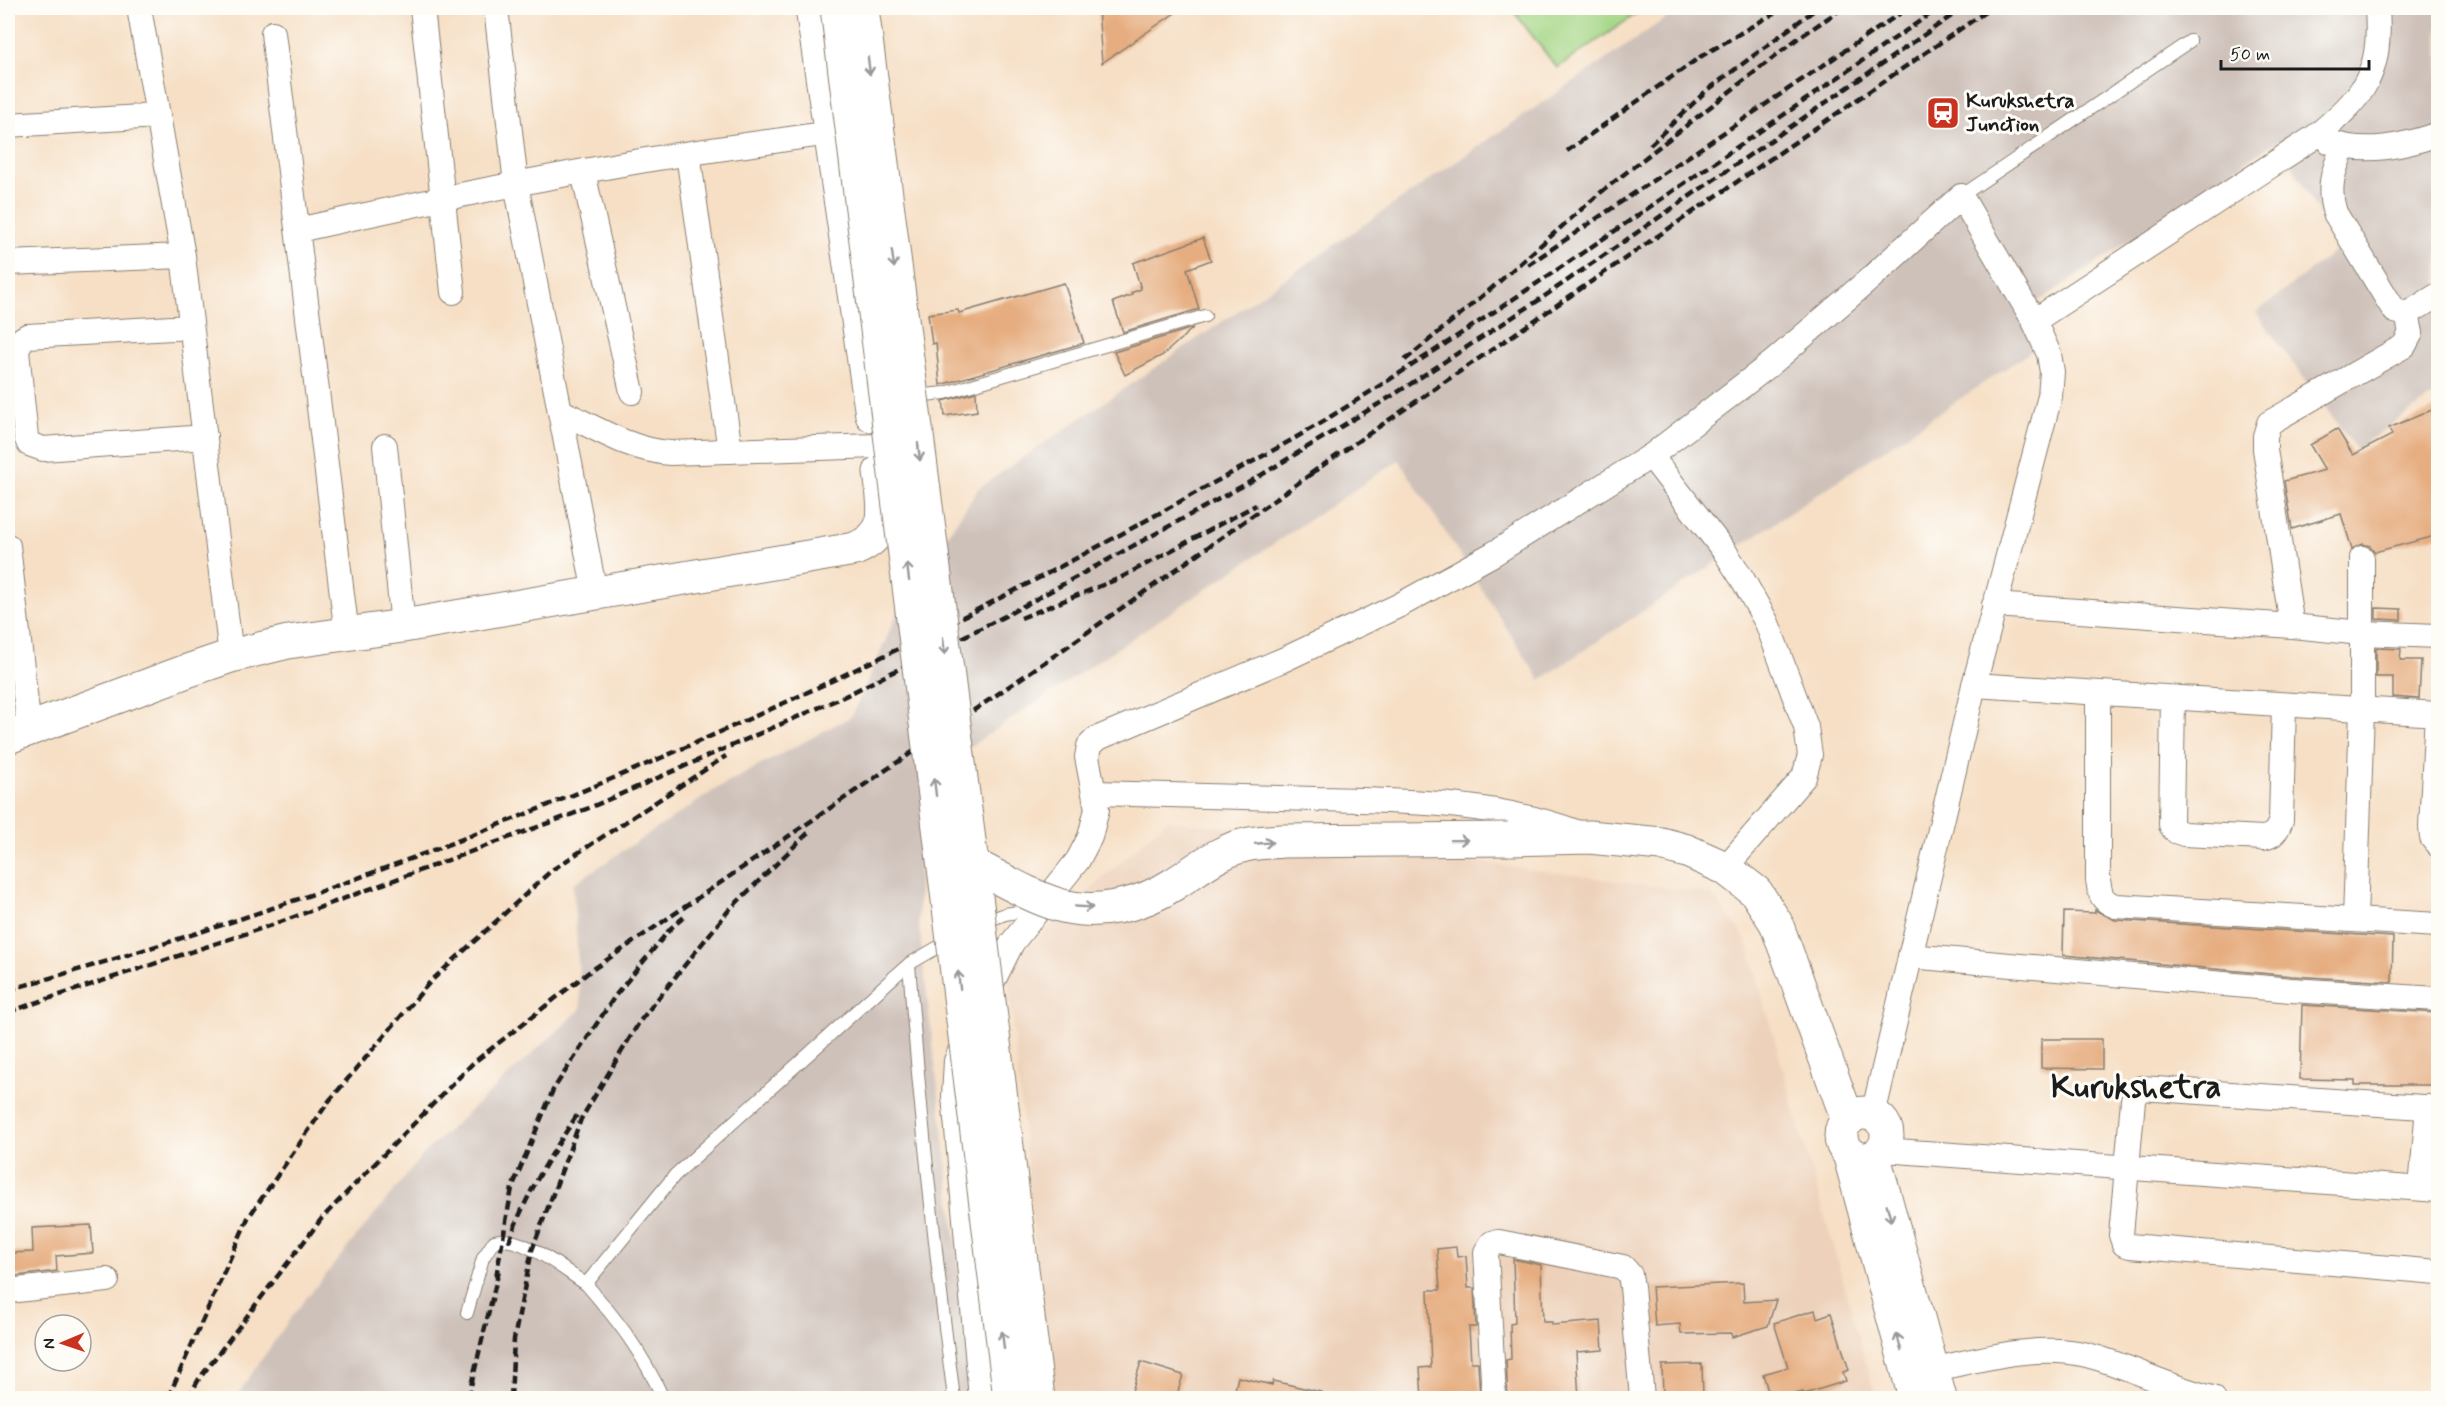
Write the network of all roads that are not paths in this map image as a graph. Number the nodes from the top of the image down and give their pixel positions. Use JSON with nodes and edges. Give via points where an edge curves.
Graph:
{"nodes":[{"id":1,"x":139,"y":8,"type":"edge"},
{"id":2,"x":422,"y":8,"type":"edge"},
{"id":3,"x":496,"y":8,"type":"edge"},
{"id":4,"x":812,"y":8,"type":"edge"},
{"id":5,"x":837,"y":8,"type":"edge"},
{"id":6,"x":862,"y":8,"type":"edge"},
{"id":7,"x":2377,"y":8,"type":"edge"},
{"id":8,"x":273,"y":33,"type":"dead end"},
{"id":9,"x":2190,"y":41,"type":"dead end"},
{"id":10,"x":158,"y":116,"type":"junction"},
{"id":11,"x":8,"y":125,"type":"edge"},
{"id":12,"x":830,"y":133,"type":"junction"},
{"id":13,"x":2439,"y":134,"type":"edge"},
{"id":14,"x":2316,"y":136,"type":"junction"},
{"id":15,"x":2344,"y":147,"type":"junction"},
{"id":16,"x":688,"y":154,"type":"junction"},
{"id":17,"x":583,"y":172,"type":"junction"},
{"id":18,"x":516,"y":184,"type":"junction"},
{"id":19,"x":1961,"y":196,"type":"junction"},
{"id":20,"x":443,"y":198,"type":"junction"},
{"id":21,"x":298,"y":230,"type":"junction"},
{"id":22,"x":183,"y":256,"type":"junction"},
{"id":23,"x":8,"y":263,"type":"edge"},
{"id":24,"x":453,"y":292,"type":"dead end"},
{"id":25,"x":2439,"y":295,"type":"edge"},
{"id":26,"x":2406,"y":314,"type":"junction"},
{"id":27,"x":1205,"y":316,"type":"dead end"},
{"id":28,"x":2034,"y":321,"type":"junction"},
{"id":29,"x":191,"y":327,"type":"junction"},
{"id":30,"x":632,"y":392,"type":"dead end"},
{"id":31,"x":15,"y":401,"type":"edge"},
{"id":32,"x":870,"y":401,"type":"junction"},
{"id":33,"x":560,"y":411,"type":"junction"},
{"id":34,"x":205,"y":437,"type":"junction"},
{"id":35,"x":385,"y":446,"type":"dead end"},
{"id":36,"x":877,"y":446,"type":"junction"},
{"id":37,"x":730,"y":451,"type":"junction"},
{"id":38,"x":1651,"y":456,"type":"junction"},
{"id":39,"x":8,"y":546,"type":"edge"},
{"id":40,"x":2362,"y":558,"type":"dead end"},
{"id":41,"x":595,"y":593,"type":"junction"},
{"id":42,"x":1994,"y":604,"type":"junction"},
{"id":43,"x":403,"y":626,"type":"junction"},
{"id":44,"x":2292,"y":626,"type":"junction"},
{"id":45,"x":2362,"y":633,"type":"junction"},
{"id":46,"x":347,"y":635,"type":"junction"},
{"id":47,"x":2439,"y":636,"type":"edge"},
{"id":48,"x":231,"y":656,"type":"junction"},
{"id":49,"x":1974,"y":685,"type":"junction"},
{"id":50,"x":2098,"y":694,"type":"junction"},
{"id":51,"x":2173,"y":698,"type":"junction"},
{"id":52,"x":2284,"y":705,"type":"junction"},
{"id":53,"x":2362,"y":709,"type":"junction"},
{"id":54,"x":2438,"y":713,"type":"edge"},
{"id":55,"x":18,"y":733,"type":"edge"},
{"id":56,"x":1095,"y":794,"type":"junction"},
{"id":57,"x":1589,"y":837,"type":"junction"},
{"id":58,"x":2439,"y":845,"type":"edge"},
{"id":59,"x":972,"y":864,"type":"junction"},
{"id":60,"x":1725,"y":868,"type":"junction"},
{"id":61,"x":1040,"y":908,"type":"junction"},
{"id":62,"x":2355,"y":920,"type":"junction"},
{"id":63,"x":2439,"y":926,"type":"edge"},
{"id":64,"x":1910,"y":956,"type":"junction"},
{"id":65,"x":909,"y":964,"type":"junction"},
{"id":66,"x":2439,"y":999,"type":"edge"},
{"id":67,"x":2433,"y":1107,"type":"edge"},
{"id":68,"x":1860,"y":1117,"type":"junction"},
{"id":69,"x":1869,"y":1153,"type":"junction"},
{"id":70,"x":2127,"y":1166,"type":"junction"},
{"id":71,"x":2430,"y":1189,"type":"edge"},
{"id":72,"x":2439,"y":1272,"type":"edge"},
{"id":73,"x":107,"y":1280,"type":"dead end"},
{"id":74,"x":586,"y":1284,"type":"junction"},
{"id":75,"x":8,"y":1291,"type":"edge"},
{"id":76,"x":467,"y":1314,"type":"dead end"},
{"id":77,"x":1936,"y":1384,"type":"edge"},
{"id":78,"x":663,"y":1398,"type":"edge"},
{"id":79,"x":954,"y":1398,"type":"edge"},
{"id":80,"x":981,"y":1398,"type":"edge"},
{"id":81,"x":1010,"y":1398,"type":"edge"},
{"id":82,"x":1038,"y":1398,"type":"edge"},
{"id":83,"x":1494,"y":1398,"type":"edge"},
{"id":84,"x":1642,"y":1398,"type":"edge"},
{"id":85,"x":1915,"y":1398,"type":"edge"},
{"id":86,"x":2212,"y":1398,"type":"edge"}],
"edges":[{"from":1,"to":10,"type":"street"},
{"from":2,"to":20,"type":"street"},
{"from":3,"to":18,"type":"street"},
{"from":4,"to":12,"type":"main road"},
{"from":81,"to":5,"type":"main road","one_way":true,"bridge":true},
{"from":6,"to":59,"type":"main road","one_way":true,"bridge":true},
{"from":7,"to":14,"type":"street","via":[[2379,40],[2362,91]]},
{"from":8,"to":21,"type":"street"},
{"from":9,"to":19,"type":"lane"},
{"from":10,"to":11,"type":"street"},
{"from":10,"to":22,"type":"street"},
{"from":12,"to":16,"type":"street"},
{"from":12,"to":32,"type":"main road"},
{"from":13,"to":15,"type":"street","via":[[2376,149]]},
{"from":14,"to":15,"type":"street"},
{"from":14,"to":28,"type":"street"},
{"from":15,"to":26,"type":"street","via":[[2331,184],[2335,213],[2395,311]]},
{"from":16,"to":17,"type":"street"},
{"from":16,"to":37,"type":"street"},
{"from":17,"to":18,"type":"street"},
{"from":17,"to":30,"type":"street"},
{"from":18,"to":20,"type":"street"},
{"from":18,"to":33,"type":"street"},
{"from":19,"to":28,"type":"street"},
{"from":19,"to":38,"type":"street","via":[[1772,363]]},
{"from":20,"to":21,"type":"street"},
{"from":20,"to":24,"type":"street"},
{"from":21,"to":46,"type":"street"},
{"from":22,"to":23,"type":"street"},
{"from":22,"to":29,"type":"street"},
{"from":25,"to":26,"type":"street"},
{"from":26,"to":44,"type":"street","via":[[2411,333],[2404,346],[2269,423],[2265,449]]},
{"from":27,"to":32,"type":"lane","via":[[945,393]]},
{"from":28,"to":42,"type":"street","via":[[2049,354],[2050,396]]},
{"from":29,"to":31,"type":"street","via":[[22,339],[17,351]]},
{"from":29,"to":34,"type":"street"},
{"from":31,"to":34,"type":"street","via":[[29,444],[35,448]]},
{"from":32,"to":36,"type":"main road"},
{"from":33,"to":37,"type":"street","via":[[653,452]]},
{"from":33,"to":41,"type":"street"},
{"from":34,"to":48,"type":"street"},
{"from":35,"to":43,"type":"street"},
{"from":36,"to":37,"type":"street"},
{"from":36,"to":41,"type":"main road","via":[[884,523],[869,543],[855,549]]},
{"from":38,"to":56,"type":"street","via":[[1493,554],[1400,605],[1285,659],[1096,739],[1089,746],[1087,757]]},
{"from":38,"to":60,"type":"street","via":[[1725,552],[1748,589],[1767,623],[1806,728],[1810,755],[1804,777]]},
{"from":39,"to":55,"type":"street"},
{"from":40,"to":45,"type":"street"},
{"from":41,"to":43,"type":"main road"},
{"from":42,"to":44,"type":"street"},
{"from":42,"to":49,"type":"street"},
{"from":43,"to":46,"type":"main road"},
{"from":44,"to":45,"type":"street"},
{"from":45,"to":47,"type":"street"},
{"from":45,"to":53,"type":"street"},
{"from":46,"to":48,"type":"main road","via":[[288,642]]},
{"from":48,"to":55,"type":"main road"},
{"from":49,"to":50,"type":"street"},
{"from":49,"to":64,"type":"street"},
{"from":50,"to":51,"type":"street"},
{"from":50,"to":62,"type":"street","via":[[2098,880],[2105,903]]},
{"from":51,"to":52,"type":"street"},
{"from":51,"to":52,"type":"street","via":[[2170,825],[2184,834],[2229,837],[2263,838],[2277,830],[2281,820]]},
{"from":52,"to":53,"type":"street"},
{"from":53,"to":54,"type":"street"},
{"from":53,"to":62,"type":"street"},
{"from":54,"to":58,"type":"street","via":[[2431,827],[2432,838]]},
{"from":56,"to":57,"type":"street","via":[[1391,801],[1495,811],[1552,823]]},
{"from":56,"to":61,"type":"street","via":[[1097,808],[1090,837],[1078,860]]},
{"from":59,"to":57,"type":"main road","one_way":true,"bridge":true,"via":[[1061,905],[1089,908],[1144,900],[1224,852],[1250,844]]},
{"from":57,"to":60,"type":"main road","via":[[1661,844]]},
{"from":59,"to":82,"type":"main road","bridge":true},
{"from":60,"to":68,"type":"main road","via":[[1756,892],[1776,923]]},
{"from":61,"to":65,"type":"lane","via":[[1005,914],[965,930]]},
{"from":61,"to":80,"type":"street","via":[[1012,943],[956,1061],[954,1076]]},
{"from":62,"to":63,"type":"street"},
{"from":64,"to":66,"type":"street","via":[[2290,990]]},
{"from":64,"to":68,"type":"street"},
{"from":65,"to":74,"type":"lane","via":[[675,1175]]},
{"from":65,"to":79,"type":"lane","via":[[929,1199]]},
{"from":67,"to":70,"type":"street","via":[[2141,1088],[2133,1100]]},
{"from":67,"to":71,"type":"street"},
{"from":68,"to":69,"type":"main road","via":[[1879,1118],[1887,1130],[1886,1144]]},
{"from":69,"to":70,"type":"street"},
{"from":69,"to":77,"type":"main road","one_way":true},
{"from":85,"to":69,"type":"main road","one_way":true},
{"from":70,"to":71,"type":"street"},
{"from":70,"to":72,"type":"street","via":[[2121,1235],[2124,1244]]},
{"from":73,"to":75,"type":"street"},
{"from":74,"to":76,"type":"lane","via":[[510,1239],[494,1241],[483,1258]]},
{"from":74,"to":78,"type":"lane","via":[[648,1365]]},
{"from":77,"to":86,"type":"street","via":[[2003,1355],[2053,1352],[2084,1355]]},
{"from":83,"to":84,"type":"street","via":[[1486,1252],[1492,1243],[1499,1242],[1623,1267],[1630,1275],[1632,1287]]}]}
